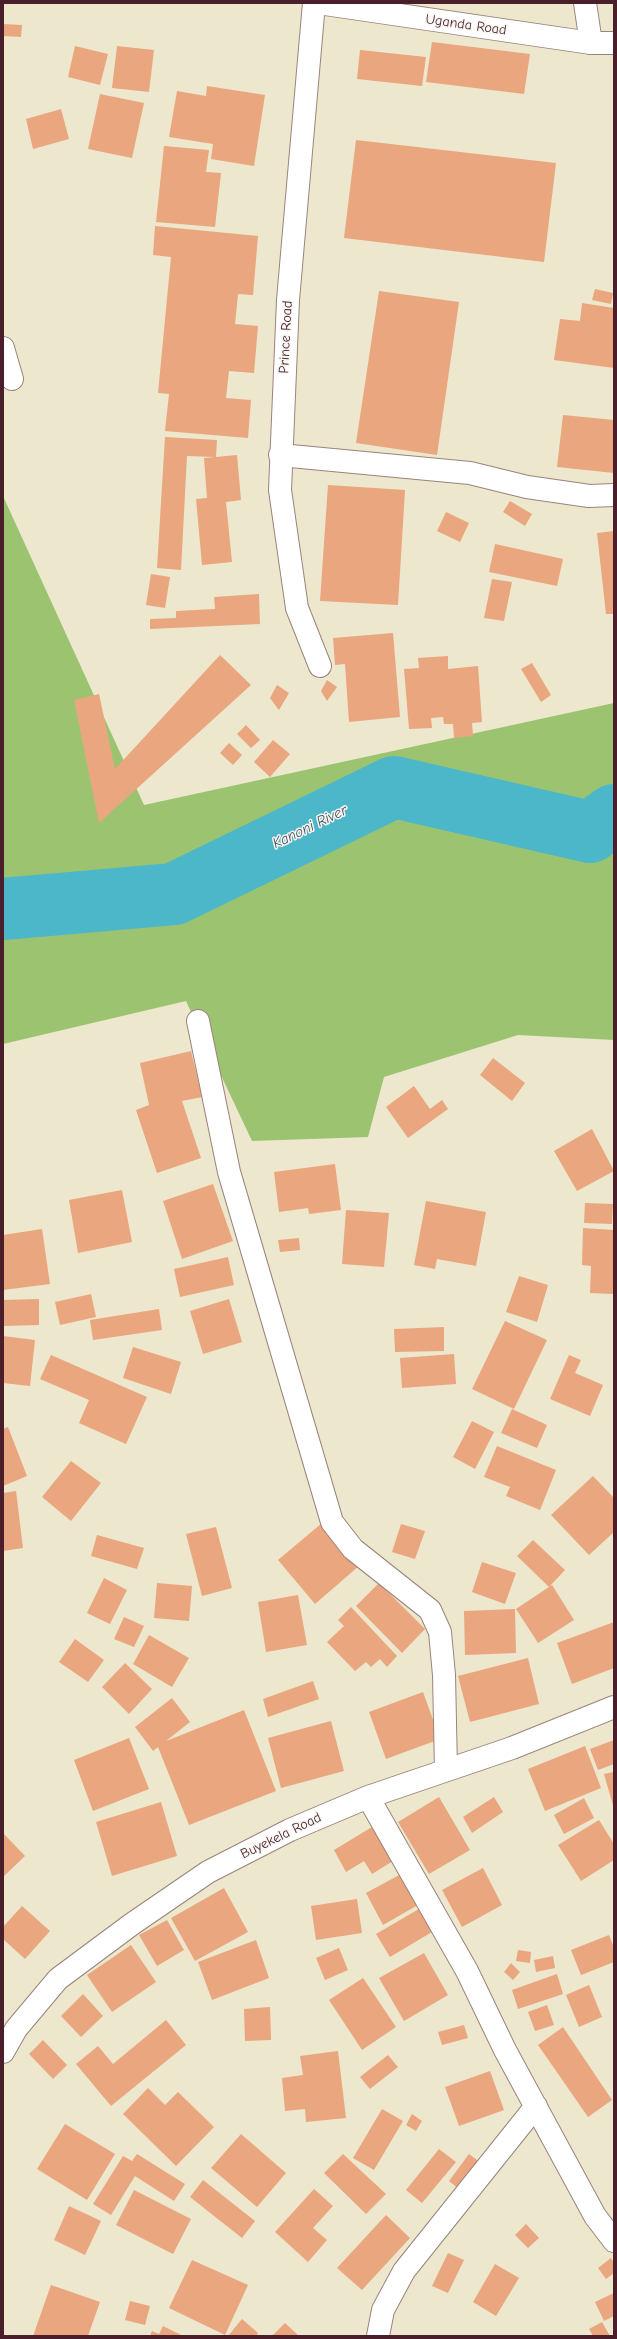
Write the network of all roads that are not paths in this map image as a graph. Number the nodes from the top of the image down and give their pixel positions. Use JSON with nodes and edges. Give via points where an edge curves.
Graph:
{"nodes":[{"id":1,"x":314,"y":3,"type":"edge"},
{"id":2,"x":318,"y":3,"type":"edge"},
{"id":3,"x":585,"y":3,"type":"edge"},
{"id":4,"x":591,"y":43,"type":"junction"},
{"id":5,"x":614,"y":43,"type":"edge"},
{"id":6,"x":3,"y":348,"type":"edge"},
{"id":7,"x":12,"y":379,"type":"dead end"},
{"id":8,"x":280,"y":455,"type":"junction"},
{"id":9,"x":614,"y":495,"type":"edge"},
{"id":10,"x":320,"y":666,"type":"dead end"},
{"id":11,"x":198,"y":1021,"type":"dead end"},
{"id":12,"x":614,"y":1707,"type":"edge"},
{"id":13,"x":446,"y":1770,"type":"junction"},
{"id":14,"x":368,"y":1797,"type":"junction"},
{"id":15,"x":3,"y":2052,"type":"edge"},
{"id":16,"x":536,"y":2106,"type":"junction"},
{"id":17,"x":614,"y":2241,"type":"edge"},
{"id":18,"x":378,"y":2336,"type":"edge"}],
"edges":[{"from":1,"to":8,"type":"street","name":"Prince Road","via":[[288,300]]},
{"from":2,"to":4,"type":"street","name":"Uganda Road"},
{"from":3,"to":4,"type":"street"},
{"from":4,"to":5,"type":"street","name":"Uganda Road"},
{"from":6,"to":7,"type":"street"},
{"from":8,"to":9,"type":"street","via":[[470,473],[527,487],[589,496]]},
{"from":8,"to":10,"type":"street","name":"Prince Road","via":[[280,490],[297,608]]},
{"from":11,"to":13,"type":"street","via":[[229,1172],[332,1522],[353,1549],[430,1610],[440,1632],[444,1675]]},
{"from":12,"to":13,"type":"street","name":"Buyekela Road","via":[[512,1748]]},
{"from":13,"to":14,"type":"street","name":"Buyekela Road"},
{"from":14,"to":15,"type":"street","name":"Buyekela Road","via":[[290,1830],[208,1872],[132,1924],[58,1979],[16,2029]]},
{"from":14,"to":16,"type":"street","via":[[467,1971],[505,2050]]},
{"from":16,"to":17,"type":"street","via":[[595,2216]]},
{"from":16,"to":18,"type":"street","via":[[404,2271],[383,2310]]}]}
